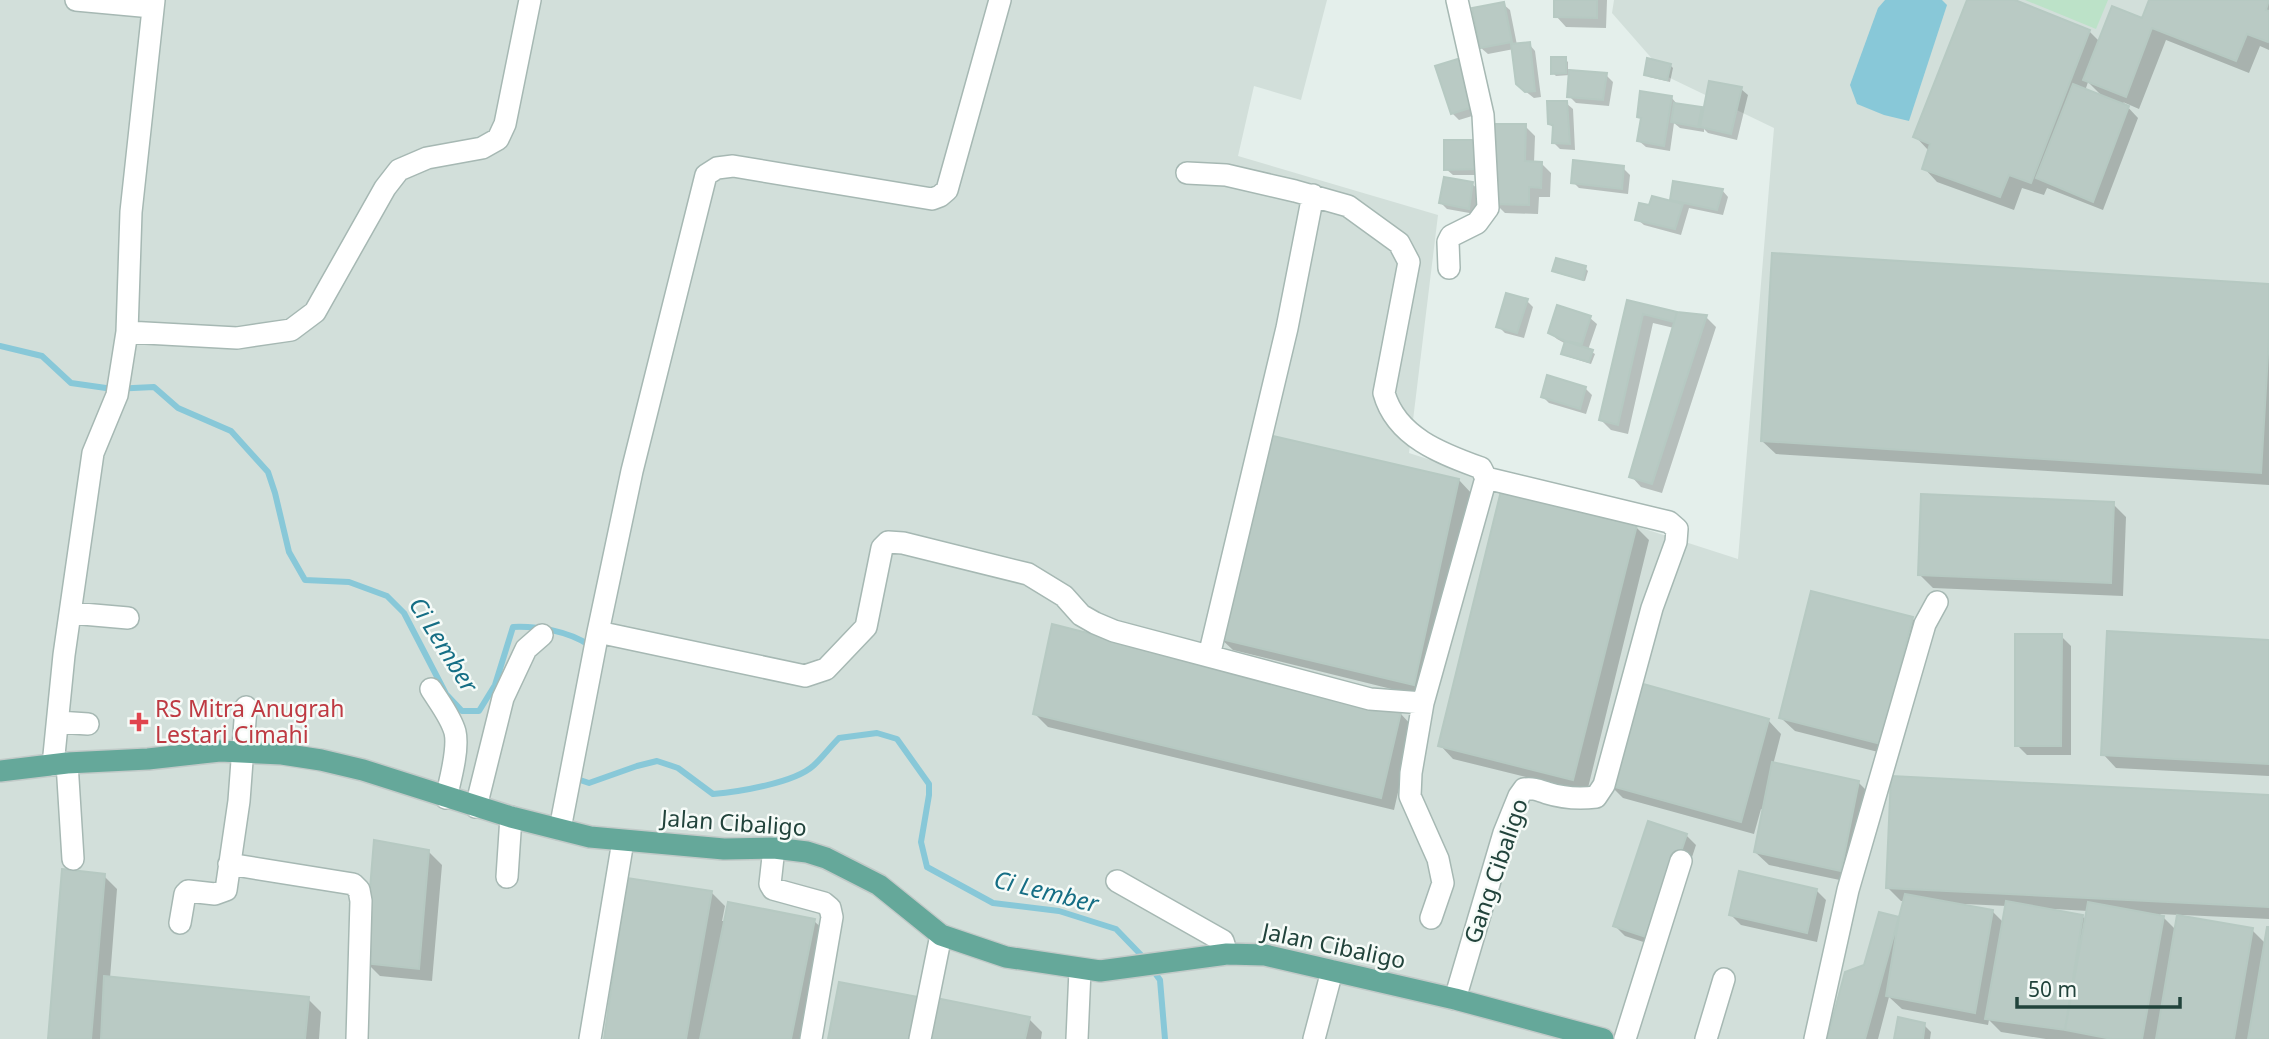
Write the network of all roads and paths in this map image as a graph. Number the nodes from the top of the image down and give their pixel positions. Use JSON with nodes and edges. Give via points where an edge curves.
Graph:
{"nodes":[{"id":1,"x":76,"y":0,"type":"edge"},
{"id":2,"x":530,"y":0,"type":"edge"},
{"id":3,"x":1000,"y":0,"type":"edge"},
{"id":4,"x":1457,"y":0,"type":"edge"},
{"id":5,"x":153,"y":3,"type":"edge"},
{"id":6,"x":1187,"y":173,"type":"dead end"},
{"id":7,"x":1313,"y":195,"type":"junction"},
{"id":8,"x":1449,"y":268,"type":"dead end"},
{"id":9,"x":127,"y":332,"type":"junction"},
{"id":10,"x":1486,"y":478,"type":"junction"},
{"id":11,"x":1937,"y":602,"type":"dead end"},
{"id":12,"x":71,"y":613,"type":"junction"},
{"id":13,"x":128,"y":618,"type":"dead end"},
{"id":14,"x":598,"y":632,"type":"junction"},
{"id":15,"x":542,"y":635,"type":"dead end"},
{"id":16,"x":1209,"y":656,"type":"junction"},
{"id":17,"x":431,"y":689,"type":"dead end"},
{"id":18,"x":1423,"y":703,"type":"junction"},
{"id":19,"x":246,"y":707,"type":"dead end"},
{"id":20,"x":58,"y":722,"type":"junction"},
{"id":21,"x":88,"y":724,"type":"dead end"},
{"id":22,"x":242,"y":751,"type":"junction"},
{"id":23,"x":60,"y":764,"type":"junction"},
{"id":24,"x":0,"y":771,"type":"edge"},
{"id":25,"x":446,"y":798,"type":"junction"},
{"id":26,"x":477,"y":807,"type":"junction"},
{"id":27,"x":511,"y":817,"type":"junction"},
{"id":28,"x":560,"y":829,"type":"junction"},
{"id":29,"x":623,"y":841,"type":"junction"},
{"id":30,"x":774,"y":848,"type":"junction"},
{"id":31,"x":73,"y":859,"type":"dead end"},
{"id":32,"x":1681,"y":861,"type":"dead end"},
{"id":33,"x":229,"y":864,"type":"junction"},
{"id":34,"x":507,"y":877,"type":"dead end"},
{"id":35,"x":1117,"y":881,"type":"dead end"},
{"id":36,"x":1432,"y":918,"type":"dead end"},
{"id":37,"x":180,"y":923,"type":"dead end"},
{"id":38,"x":941,"y":935,"type":"junction"},
{"id":39,"x":1227,"y":954,"type":"junction"},
{"id":40,"x":1080,"y":970,"type":"junction"},
{"id":41,"x":1332,"y":971,"type":"junction"},
{"id":42,"x":1724,"y":979,"type":"dead end"},
{"id":43,"x":1455,"y":999,"type":"junction"},
{"id":44,"x":1572,"y":1035,"type":"edge"},
{"id":45,"x":357,"y":1039,"type":"edge"},
{"id":46,"x":590,"y":1039,"type":"edge"},
{"id":47,"x":811,"y":1039,"type":"edge"},
{"id":48,"x":920,"y":1039,"type":"edge"},
{"id":49,"x":1077,"y":1039,"type":"edge"},
{"id":50,"x":1314,"y":1039,"type":"edge"},
{"id":51,"x":1604,"y":1039,"type":"edge"},
{"id":52,"x":1625,"y":1039,"type":"edge"},
{"id":53,"x":1706,"y":1039,"type":"edge"},
{"id":54,"x":1815,"y":1039,"type":"edge"}],
"edges":[{"from":1,"to":5,"type":"street"},
{"from":2,"to":9,"type":"street","via":[[498,139],[482,148],[427,158],[399,170],[315,312],[290,330],[237,338]]},
{"from":3,"to":14,"type":"street","via":[[947,190],[940,197],[733,166],[706,175],[632,471]]},
{"from":4,"to":8,"type":"street","via":[[1483,115],[1488,208],[1477,223],[1451,236]]},
{"from":5,"to":9,"type":"street","via":[[131,212]]},
{"from":6,"to":7,"type":"street","via":[[1226,175]]},
{"from":7,"to":10,"type":"street","via":[[1348,206],[1399,243],[1409,262],[1384,393],[1387,406],[1399,424],[1427,445],[1481,468]]},
{"from":7,"to":16,"type":"street","via":[[1287,328]]},
{"from":9,"to":12,"type":"street","via":[[118,388],[93,453]]},
{"from":10,"to":18,"type":"street"},
{"from":10,"to":43,"type":"street","name":"Gang Cibaligo","via":[[1669,522],[1677,529],[1604,785],[1595,797],[1578,799],[1535,788],[1524,789],[1519,796]]},
{"from":11,"to":54,"type":"street","via":[[1925,624],[1848,890]]},
{"from":12,"to":13,"type":"street"},
{"from":12,"to":20,"type":"street"},
{"from":14,"to":16,"type":"street","via":[[805,676],[826,669],[866,627],[880,554],[888,542],[1028,574],[1095,623]]},
{"from":14,"to":28,"type":"street"},
{"from":15,"to":26,"type":"street","via":[[526,649],[503,698]]},
{"from":16,"to":18,"type":"street","via":[[1370,699]]},
{"from":17,"to":25,"type":"street","via":[[455,735]]},
{"from":18,"to":36,"type":"street","via":[[1410,796],[1438,859],[1443,883]]},
{"from":19,"to":22,"type":"street"},
{"from":20,"to":21,"type":"street"},
{"from":20,"to":23,"type":"street"},
{"from":22,"to":23,"type":"main road","name":"Jalan Cibaligo"},
{"from":22,"to":25,"type":"main road","name":"Jalan Cibaligo","via":[[321,760]]},
{"from":22,"to":33,"type":"street"},
{"from":23,"to":24,"type":"main road","name":"Jalan Cibaligo"},
{"from":23,"to":31,"type":"street"},
{"from":25,"to":26,"type":"main road","name":"Jalan Cibaligo"},
{"from":26,"to":27,"type":"main road","name":"Jalan Cibaligo"},
{"from":27,"to":28,"type":"main road","name":"Jalan Cibaligo"},
{"from":27,"to":34,"type":"street"},
{"from":28,"to":29,"type":"main road","name":"Jalan Cibaligo"},
{"from":29,"to":30,"type":"main road","name":"Jalan Cibaligo"},
{"from":29,"to":46,"type":"street"},
{"from":30,"to":38,"type":"main road","name":"Jalan Cibaligo","via":[[807,852],[851,869],[879,885]]},
{"from":30,"to":47,"type":"street","via":[[773,889],[824,903],[832,918]]},
{"from":32,"to":52,"type":"street"},
{"from":33,"to":37,"type":"street","via":[[226,890],[185,894]]},
{"from":33,"to":45,"type":"street","via":[[353,884],[359,890]]},
{"from":35,"to":39,"type":"street","via":[[1223,941]]},
{"from":38,"to":40,"type":"main road","name":"Jalan Cibaligo","via":[[1006,957]]},
{"from":38,"to":48,"type":"street"},
{"from":39,"to":40,"type":"main road","name":"Jalan Cibaligo"},
{"from":39,"to":41,"type":"main road","name":"Jalan Cibaligo","via":[[1265,956]]},
{"from":40,"to":49,"type":"street"},
{"from":41,"to":43,"type":"main road","name":"Jalan Cibaligo"},
{"from":41,"to":50,"type":"street"},
{"from":42,"to":53,"type":"street"},
{"from":43,"to":44,"type":"main road","name":"Jalan Cibaligo"},
{"from":44,"to":51,"type":"main road","name":"Jalan Cibaligo"}]}
